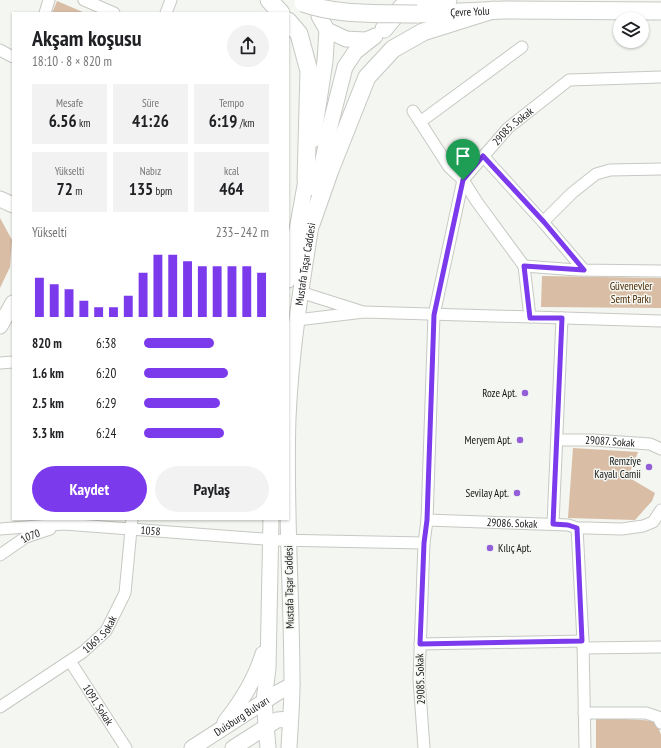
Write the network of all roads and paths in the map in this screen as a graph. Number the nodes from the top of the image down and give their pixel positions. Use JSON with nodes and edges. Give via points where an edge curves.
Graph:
{"nodes":[{"id":1,"x":49,"y":0,"type":"edge"},
{"id":2,"x":84,"y":0,"type":"edge"},
{"id":3,"x":171,"y":0,"type":"edge"},
{"id":4,"x":270,"y":0,"type":"edge"},
{"id":5,"x":397,"y":0,"type":"edge"},
{"id":6,"x":448,"y":0,"type":"edge"},
{"id":7,"x":548,"y":0,"type":"edge"},
{"id":8,"x":661,"y":1,"type":"edge"},
{"id":9,"x":313,"y":8,"type":"edge"},
{"id":10,"x":493,"y":10,"type":"junction"},
{"id":11,"x":661,"y":11,"type":"edge"},
{"id":12,"x":45,"y":12,"type":"edge"},
{"id":13,"x":112,"y":12,"type":"edge"},
{"id":14,"x":166,"y":12,"type":"edge"},
{"id":15,"x":280,"y":12,"type":"edge"},
{"id":16,"x":289,"y":22,"type":"edge"},
{"id":17,"x":380,"y":33,"type":"junction"},
{"id":18,"x":522,"y":47,"type":"dead end"},
{"id":19,"x":0,"y":50,"type":"edge"},
{"id":20,"x":12,"y":56,"type":"edge"},
{"id":21,"x":661,"y":77,"type":"edge"},
{"id":22,"x":413,"y":111,"type":"dead end"},
{"id":23,"x":420,"y":122,"type":"junction"},
{"id":24,"x":483,"y":156,"type":"junction"},
{"id":25,"x":661,"y":169,"type":"edge"},
{"id":26,"x":306,"y":180,"type":"junction"},
{"id":27,"x":463,"y":180,"type":"junction"},
{"id":28,"x":306,"y":218,"type":"junction"},
{"id":29,"x":544,"y":222,"type":"junction"},
{"id":30,"x":289,"y":239,"type":"edge"},
{"id":31,"x":524,"y":266,"type":"junction"},
{"id":32,"x":584,"y":270,"type":"junction"},
{"id":33,"x":661,"y":271,"type":"edge"},
{"id":34,"x":289,"y":277,"type":"edge"},
{"id":35,"x":300,"y":292,"type":"junction"},
{"id":36,"x":12,"y":305,"type":"edge"},
{"id":37,"x":364,"y":312,"type":"junction"},
{"id":38,"x":434,"y":315,"type":"junction"},
{"id":39,"x":530,"y":318,"type":"junction"},
{"id":40,"x":562,"y":318,"type":"junction"},
{"id":41,"x":298,"y":320,"type":"junction"},
{"id":42,"x":661,"y":321,"type":"edge"},
{"id":43,"x":0,"y":326,"type":"edge"},
{"id":44,"x":12,"y":362,"type":"edge"},
{"id":45,"x":0,"y":363,"type":"edge"},
{"id":46,"x":289,"y":405,"type":"edge"},
{"id":47,"x":557,"y":440,"type":"junction"},
{"id":48,"x":661,"y":449,"type":"edge"},
{"id":49,"x":661,"y":510,"type":"edge"},
{"id":50,"x":272,"y":520,"type":"edge"},
{"id":51,"x":280,"y":520,"type":"edge"},
{"id":52,"x":427,"y":520,"type":"junction"},
{"id":53,"x":64,"y":524,"type":"junction"},
{"id":54,"x":132,"y":524,"type":"edge"},
{"id":55,"x":553,"y":524,"type":"junction"},
{"id":56,"x":577,"y":528,"type":"junction"},
{"id":57,"x":0,"y":529,"type":"edge"},
{"id":58,"x":278,"y":540,"type":"junction"},
{"id":59,"x":424,"y":543,"type":"junction"},
{"id":60,"x":0,"y":555,"type":"edge"},
{"id":61,"x":268,"y":636,"type":"junction"},
{"id":62,"x":420,"y":644,"type":"junction"},
{"id":63,"x":583,"y":644,"type":"junction"},
{"id":64,"x":661,"y":646,"type":"edge"},
{"id":65,"x":70,"y":661,"type":"junction"},
{"id":66,"x":292,"y":685,"type":"junction"},
{"id":67,"x":264,"y":701,"type":"junction"},
{"id":68,"x":0,"y":707,"type":"edge"},
{"id":69,"x":584,"y":713,"type":"junction"},
{"id":70,"x":290,"y":719,"type":"junction"},
{"id":71,"x":661,"y":723,"type":"edge"},
{"id":72,"x":266,"y":726,"type":"junction"},
{"id":73,"x":216,"y":732,"type":"junction"},
{"id":74,"x":126,"y":748,"type":"edge"},
{"id":75,"x":192,"y":748,"type":"edge"},
{"id":76,"x":232,"y":748,"type":"edge"},
{"id":77,"x":268,"y":748,"type":"edge"},
{"id":78,"x":289,"y":748,"type":"edge"},
{"id":79,"x":424,"y":748,"type":"edge"},
{"id":80,"x":585,"y":748,"type":"edge"}],
"edges":[{"from":1,"to":12,"type":"street"},
{"from":2,"to":13,"type":"street"},
{"from":3,"to":14,"type":"street"},
{"from":4,"to":15,"type":"main road"},
{"from":5,"to":17,"type":"main road"},
{"from":6,"to":17,"type":"main road","via":[[424,1],[402,8]]},
{"from":7,"to":8,"type":"main road"},
{"from":9,"to":10,"type":"main road","name":"Çevre Yolu","bridge":true,"via":[[354,13],[417,14]]},
{"from":9,"to":17,"type":"main road","via":[[346,40],[365,40]]},
{"from":9,"to":26,"type":"main road","name":"Mustafa Taşar Caddesi","via":[[322,82]]},
{"from":10,"to":11,"type":"main road","name":"Çevre Yolu"},
{"from":10,"to":28,"type":"main road","via":[[423,32],[393,49],[367,77]]},
{"from":16,"to":26,"type":"main road","via":[[299,34],[309,71]]},
{"from":17,"to":28,"type":"main road","name":"Mustafa Taşar Caddesi","via":[[355,52],[345,67]]},
{"from":18,"to":23,"type":"street"},
{"from":19,"to":20,"type":"street"},
{"from":21,"to":24,"type":"street","name":"29085. Sokak","via":[[569,80],[508,128]]},
{"from":22,"to":23,"type":"street"},
{"from":23,"to":27,"type":"street","via":[[449,167]]},
{"from":24,"to":27,"type":"street","name":"29085. Sokak"},
{"from":24,"to":29,"type":"street"},
{"from":25,"to":29,"type":"street","via":[[610,170],[596,174],[572,193]]},
{"from":26,"to":28,"type":"main road","name":"Mustafa Taşar Caddesi"},
{"from":27,"to":31,"type":"street"},
{"from":27,"to":38,"type":"street","name":"29085. Sokak"},
{"from":28,"to":30,"type":"main road"},
{"from":28,"to":34,"type":"main road","name":"Mustafa Taşar Caddesi"},
{"from":28,"to":35,"type":"main road","name":"Mustafa Taşar Caddesi"},
{"from":29,"to":32,"type":"street"},
{"from":31,"to":32,"type":"street"},
{"from":31,"to":39,"type":"street"},
{"from":32,"to":33,"type":"street"},
{"from":35,"to":37,"type":"street"},
{"from":35,"to":41,"type":"main road","name":"Mustafa Taşar Caddesi"},
{"from":36,"to":43,"type":"main road"},
{"from":37,"to":38,"type":"street"},
{"from":37,"to":41,"type":"street"},
{"from":38,"to":39,"type":"street"},
{"from":38,"to":52,"type":"street","name":"29085. Sokak"},
{"from":39,"to":40,"type":"street"},
{"from":40,"to":42,"type":"street"},
{"from":40,"to":47,"type":"street"},
{"from":41,"to":46,"type":"main road","name":"Mustafa Taşar Caddesi"},
{"from":44,"to":45,"type":"street"},
{"from":47,"to":48,"type":"street","name":"29087. Sokak","via":[[650,444]]},
{"from":47,"to":55,"type":"street"},
{"from":49,"to":56,"type":"street","name":"29086. Sokak","via":[[653,522],[643,526],[622,529]]},
{"from":50,"to":58,"type":"main road","name":"Mustafa Taşar Caddesi"},
{"from":51,"to":58,"type":"main road","name":"Mustafa Taşar Caddesi"},
{"from":52,"to":55,"type":"street","name":"29086. Sokak"},
{"from":52,"to":59,"type":"street","name":"29085. Sokak"},
{"from":53,"to":54,"type":"street","name":"1058"},
{"from":53,"to":57,"type":"street","name":"1058"},
{"from":53,"to":60,"type":"street","name":"1070","via":[[26,537]]},
{"from":54,"to":58,"type":"street","name":"1058"},
{"from":54,"to":65,"type":"street","name":"1069. Sokak","via":[[124,593],[106,631]]},
{"from":55,"to":56,"type":"street","name":"29086. Sokak"},
{"from":56,"to":63,"type":"street"},
{"from":58,"to":59,"type":"street"},
{"from":58,"to":61,"type":"main road","name":"Mustafa Taşar Caddesi"},
{"from":58,"to":66,"type":"main road","name":"Mustafa Taşar Caddesi"},
{"from":59,"to":62,"type":"street","name":"29085. Sokak"},
{"from":61,"to":67,"type":"main road","name":"Mustafa Taşar Caddesi"},
{"from":61,"to":73,"type":"main road","via":[[249,688]]},
{"from":62,"to":63,"type":"street"},
{"from":62,"to":79,"type":"street","name":"29085. Sokak","via":[[419,679]]},
{"from":63,"to":64,"type":"street"},
{"from":63,"to":69,"type":"street"},
{"from":65,"to":68,"type":"street","name":"1069. Sokak"},
{"from":65,"to":74,"type":"street","name":"1091. Sokak"},
{"from":66,"to":67,"type":"main road","name":"Duisburg Bulvarı"},
{"from":66,"to":70,"type":"main road","name":"Mustafa Taşar Caddesi"},
{"from":67,"to":72,"type":"main road","name":"Mustafa Taşar Caddesi"},
{"from":67,"to":73,"type":"main road","name":"Duisburg Bulvarı"},
{"from":69,"to":71,"type":"street","via":[[646,713],[658,717]]},
{"from":69,"to":80,"type":"street"},
{"from":70,"to":72,"type":"main road","name":"Duisburg Bulvarı","via":[[277,720]]},
{"from":70,"to":78,"type":"main road","name":"Mustafa Taşar Caddesi"},
{"from":72,"to":76,"type":"main road","name":"Duisburg Bulvarı"},
{"from":72,"to":77,"type":"main road","name":"Mustafa Taşar Caddesi"},
{"from":73,"to":75,"type":"main road","name":"Duisburg Bulvarı"}]}
